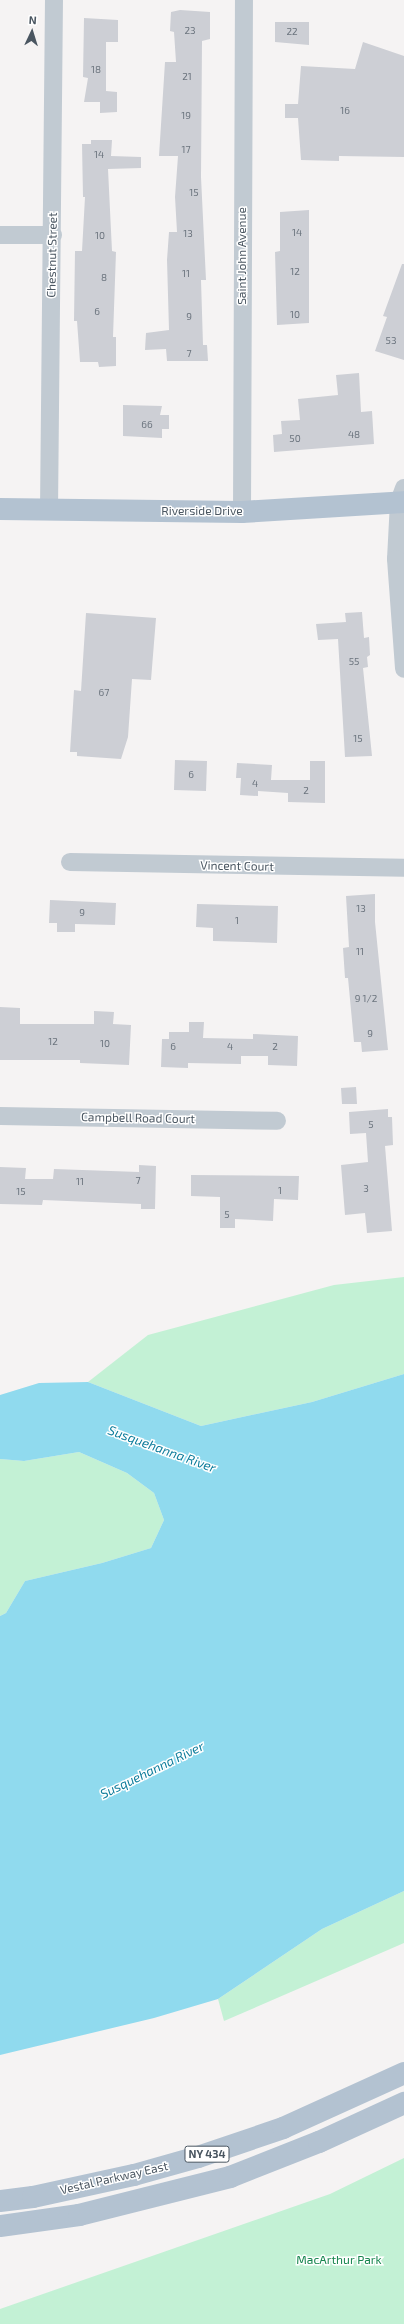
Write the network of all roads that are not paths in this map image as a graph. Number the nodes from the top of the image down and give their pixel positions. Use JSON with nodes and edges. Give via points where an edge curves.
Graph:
{"nodes":[{"id":1,"x":54,"y":0,"type":"edge"},
{"id":2,"x":244,"y":0,"type":"edge"},
{"id":3,"x":53,"y":235,"type":"junction"},
{"id":4,"x":0,"y":236,"type":"edge"},
{"id":5,"x":402,"y":498,"type":"edge"},
{"id":6,"x":0,"y":509,"type":"edge"},
{"id":7,"x":49,"y":510,"type":"junction"},
{"id":8,"x":242,"y":512,"type":"junction"},
{"id":9,"x":404,"y":669,"type":"edge"},
{"id":10,"x":70,"y":862,"type":"dead end"},
{"id":11,"x":404,"y":868,"type":"edge"},
{"id":12,"x":0,"y":1116,"type":"edge"},
{"id":13,"x":277,"y":1121,"type":"dead end"},
{"id":14,"x":404,"y":2073,"type":"edge"},
{"id":15,"x":404,"y":2103,"type":"edge"},
{"id":16,"x":0,"y":2201,"type":"edge"},
{"id":17,"x":0,"y":2226,"type":"edge"}],
"edges":[{"from":1,"to":3,"type":"street","name":"Chestnut Street"},
{"from":2,"to":8,"type":"street","name":"Saint John Avenue"},
{"from":3,"to":4,"type":"street"},
{"from":3,"to":7,"type":"street","name":"Chestnut Street"},
{"from":5,"to":8,"type":"main road","name":"Riverside Drive"},
{"from":5,"to":9,"type":"street","via":[[396,559]]},
{"from":6,"to":7,"type":"main road","name":"Riverside Drive"},
{"from":7,"to":8,"type":"main road","name":"Riverside Drive"},
{"from":10,"to":11,"type":"street","name":"Vincent Court"},
{"from":12,"to":13,"type":"street","name":"Campbell Road Court"},
{"from":14,"to":16,"type":"main road","name":"Vestal Parkway East","number":"NY 434","via":[[283,2128],[198,2157],[134,2175],[33,2197]]},
{"from":15,"to":17,"type":"main road","number":"NY 434","via":[[319,2142],[230,2176],[79,2215]]}]}
